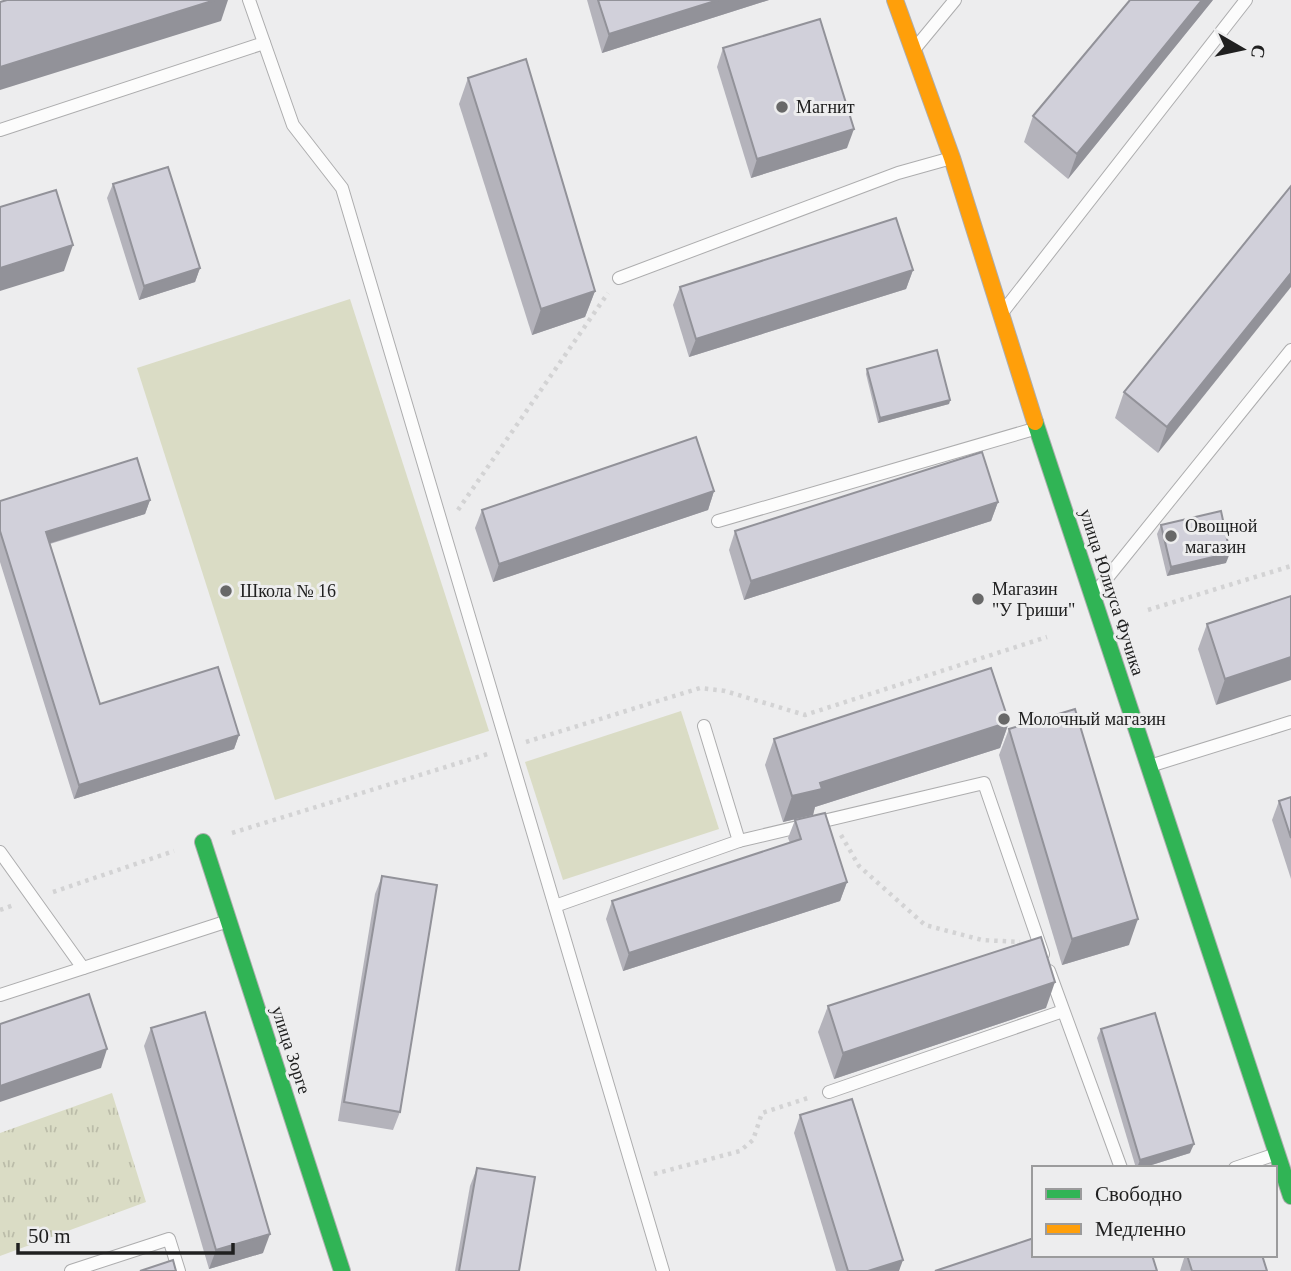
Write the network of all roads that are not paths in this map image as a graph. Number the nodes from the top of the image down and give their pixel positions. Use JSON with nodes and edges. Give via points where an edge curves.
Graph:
{"nodes":[{"id":1,"x":249,"y":0,"type":"edge"},
{"id":2,"x":895,"y":0,"type":"edge"},
{"id":3,"x":955,"y":0,"type":"edge"},
{"id":4,"x":1246,"y":0,"type":"edge"},
{"id":5,"x":264,"y":43,"type":"junction"},
{"id":6,"x":913,"y":51,"type":"junction"},
{"id":7,"x":0,"y":130,"type":"edge"},
{"id":8,"x":952,"y":158,"type":"junction"},
{"id":9,"x":619,"y":278,"type":"road end"},
{"id":10,"x":1000,"y":315,"type":"junction"},
{"id":11,"x":1291,"y":350,"type":"edge"},
{"id":12,"x":1038,"y":428,"type":"junction"},
{"id":13,"x":718,"y":522,"type":"dead end"},
{"id":14,"x":1093,"y":596,"type":"junction"},
{"id":15,"x":1291,"y":722,"type":"edge"},
{"id":16,"x":704,"y":726,"type":"dead end"},
{"id":17,"x":1149,"y":766,"type":"junction"},
{"id":18,"x":739,"y":841,"type":"junction"},
{"id":19,"x":203,"y":842,"type":"dead end"},
{"id":20,"x":0,"y":852,"type":"edge"},
{"id":21,"x":555,"y":906,"type":"junction"},
{"id":22,"x":229,"y":921,"type":"junction"},
{"id":23,"x":83,"y":968,"type":"junction"},
{"id":24,"x":0,"y":995,"type":"edge"},
{"id":25,"x":1063,"y":1011,"type":"junction"},
{"id":26,"x":829,"y":1092,"type":"road end"},
{"id":27,"x":1277,"y":1154,"type":"junction"},
{"id":28,"x":1120,"y":1166,"type":"edge"},
{"id":29,"x":1241,"y":1166,"type":"edge"},
{"id":30,"x":1291,"y":1196,"type":"edge"},
{"id":31,"x":71,"y":1271,"type":"edge"},
{"id":32,"x":179,"y":1271,"type":"edge"},
{"id":33,"x":342,"y":1271,"type":"edge"},
{"id":34,"x":663,"y":1271,"type":"edge"}],
"edges":[{"from":1,"to":5,"type":"lane"},
{"from":2,"to":6,"type":"street","name":"улица Юлиуса Фучика"},
{"from":3,"to":6,"type":"lane"},
{"from":4,"to":10,"type":"lane"},
{"from":5,"to":7,"type":"lane"},
{"from":5,"to":21,"type":"lane","via":[[293,125],[342,188]]},
{"from":6,"to":8,"type":"street","name":"улица Юлиуса Фучика"},
{"from":8,"to":9,"type":"lane","via":[[898,173]]},
{"from":8,"to":10,"type":"street","name":"улица Юлиуса Фучика"},
{"from":10,"to":12,"type":"street","name":"улица Юлиуса Фучика"},
{"from":11,"to":14,"type":"lane"},
{"from":12,"to":13,"type":"lane"},
{"from":12,"to":14,"type":"street","name":"улица Юлиуса Фучика"},
{"from":14,"to":17,"type":"street","name":"улица Юлиуса Фучика"},
{"from":15,"to":17,"type":"lane"},
{"from":16,"to":18,"type":"lane"},
{"from":17,"to":27,"type":"street","name":"улица Юлиуса Фучика"},
{"from":18,"to":21,"type":"lane"},
{"from":18,"to":25,"type":"lane","via":[[984,783]]},
{"from":19,"to":22,"type":"street","name":"улица Зорге"},
{"from":20,"to":23,"type":"lane"},
{"from":21,"to":34,"type":"lane"},
{"from":22,"to":23,"type":"lane"},
{"from":22,"to":33,"type":"street","name":"улица Зорге"},
{"from":23,"to":24,"type":"lane"},
{"from":25,"to":26,"type":"lane"},
{"from":25,"to":28,"type":"lane"},
{"from":27,"to":29,"type":"lane"},
{"from":27,"to":30,"type":"street","name":"улица Юлиуса Фучика"},
{"from":31,"to":32,"type":"lane","via":[[169,1239]]}]}
